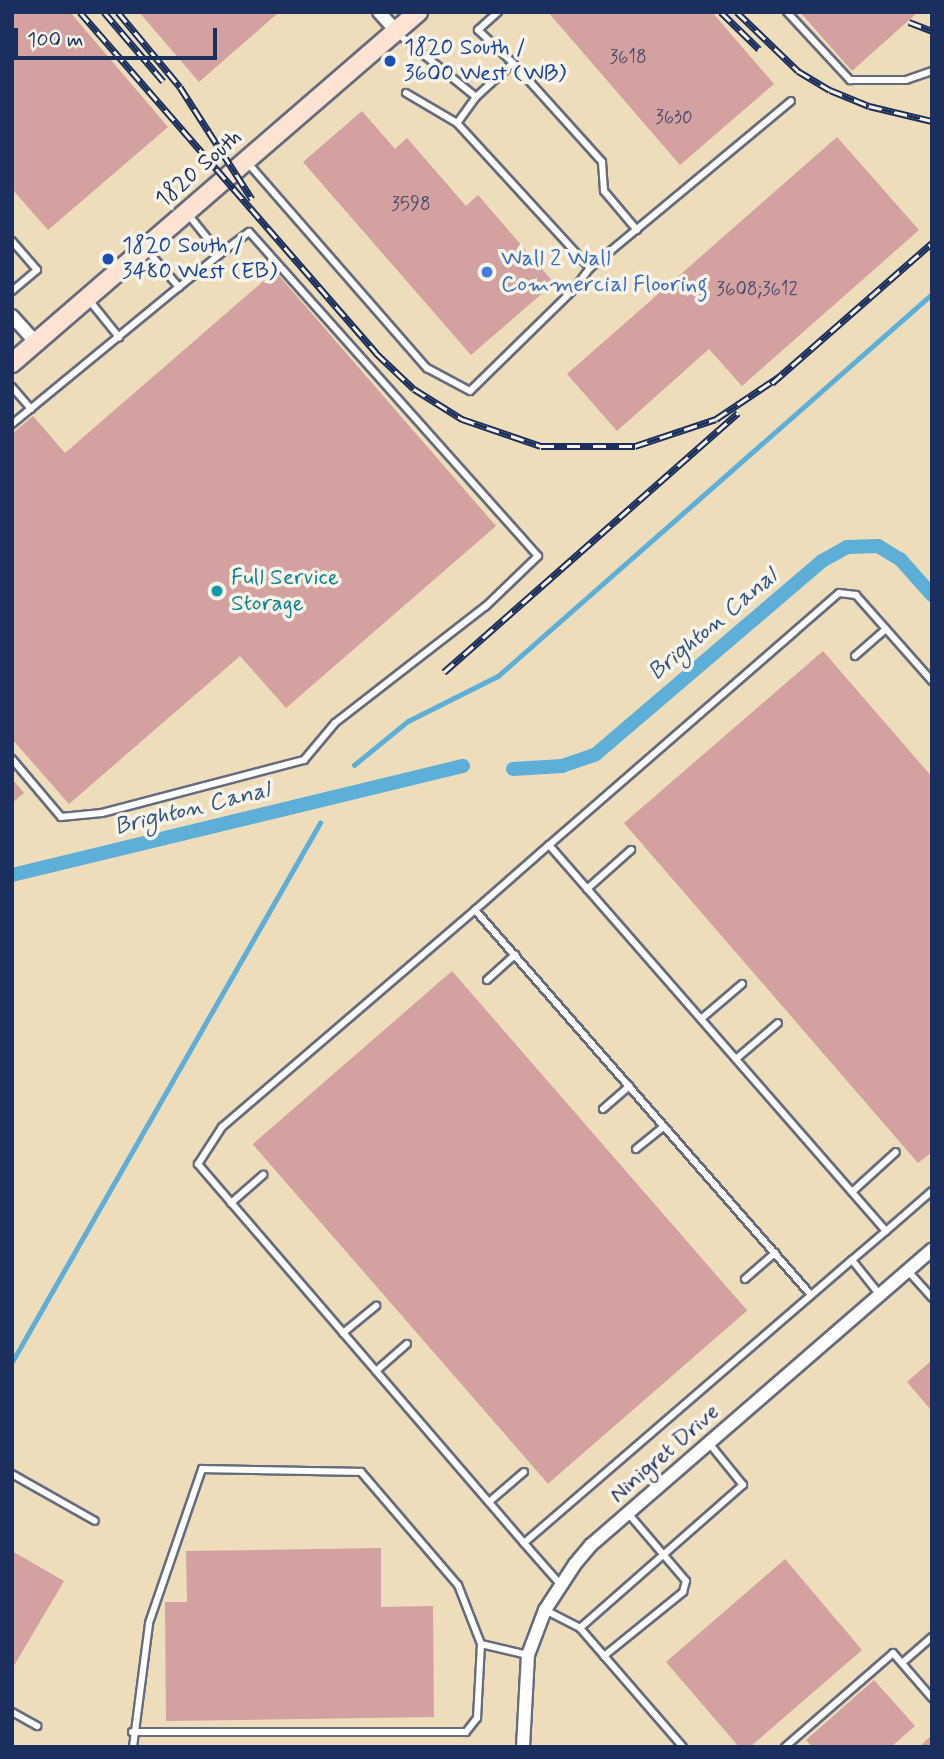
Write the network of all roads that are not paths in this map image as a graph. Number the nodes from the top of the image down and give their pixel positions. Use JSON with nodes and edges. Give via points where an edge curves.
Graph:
{"nodes":[{"id":1,"x":379,"y":12,"type":"edge"},
{"id":2,"x":418,"y":12,"type":"edge"},
{"id":3,"x":498,"y":12,"type":"edge"},
{"id":4,"x":787,"y":12,"type":"edge"},
{"id":5,"x":396,"y":31,"type":"junction"},
{"id":6,"x":513,"y":63,"type":"junction"},
{"id":7,"x":932,"y":72,"type":"edge"},
{"id":8,"x":406,"y":93,"type":"dead end"},
{"id":9,"x":476,"y":97,"type":"junction"},
{"id":10,"x":791,"y":101,"type":"dead end"},
{"id":11,"x":457,"y":123,"type":"junction"},
{"id":12,"x":246,"y":161,"type":"junction"},
{"id":13,"x":187,"y":212,"type":"junction"},
{"id":14,"x":637,"y":230,"type":"junction"},
{"id":15,"x":12,"y":241,"type":"edge"},
{"id":16,"x":145,"y":248,"type":"junction"},
{"id":17,"x":220,"y":254,"type":"junction"},
{"id":18,"x":590,"y":268,"type":"junction"},
{"id":19,"x":179,"y":287,"type":"junction"},
{"id":20,"x":12,"y":291,"type":"edge"},
{"id":21,"x":87,"y":299,"type":"junction"},
{"id":22,"x":12,"y":316,"type":"edge"},
{"id":23,"x":119,"y":337,"type":"junction"},
{"id":24,"x":36,"y":343,"type":"junction"},
{"id":25,"x":12,"y":363,"type":"edge"},
{"id":26,"x":12,"y":387,"type":"edge"},
{"id":27,"x":31,"y":408,"type":"junction"},
{"id":28,"x":12,"y":424,"type":"edge"},
{"id":29,"x":886,"y":629,"type":"junction"},
{"id":30,"x":855,"y":656,"type":"dead end"},
{"id":31,"x":932,"y":681,"type":"edge"},
{"id":32,"x":12,"y":759,"type":"edge"},
{"id":33,"x":549,"y":845,"type":"junction"},
{"id":34,"x":631,"y":850,"type":"dead end"},
{"id":35,"x":587,"y":889,"type":"junction"},
{"id":36,"x":475,"y":910,"type":"junction"},
{"id":37,"x":514,"y":955,"type":"junction"},
{"id":38,"x":487,"y":980,"type":"dead end"},
{"id":39,"x":742,"y":984,"type":"dead end"},
{"id":40,"x":701,"y":1019,"type":"junction"},
{"id":41,"x":778,"y":1023,"type":"dead end"},
{"id":42,"x":736,"y":1059,"type":"junction"},
{"id":43,"x":629,"y":1086,"type":"junction"},
{"id":44,"x":603,"y":1109,"type":"dead end"},
{"id":45,"x":663,"y":1126,"type":"junction"},
{"id":46,"x":635,"y":1149,"type":"dead end"},
{"id":47,"x":896,"y":1152,"type":"dead end"},
{"id":48,"x":263,"y":1175,"type":"dead end"},
{"id":49,"x":932,"y":1191,"type":"edge"},
{"id":50,"x":852,"y":1192,"type":"junction"},
{"id":51,"x":232,"y":1203,"type":"junction"},
{"id":52,"x":886,"y":1231,"type":"junction"},
{"id":53,"x":932,"y":1250,"type":"edge"},
{"id":54,"x":775,"y":1253,"type":"junction"},
{"id":55,"x":852,"y":1260,"type":"junction"},
{"id":56,"x":908,"y":1271,"type":"junction"},
{"id":57,"x":745,"y":1279,"type":"dead end"},
{"id":58,"x":811,"y":1295,"type":"junction"},
{"id":59,"x":880,"y":1295,"type":"junction"},
{"id":60,"x":932,"y":1298,"type":"edge"},
{"id":61,"x":376,"y":1306,"type":"dead end"},
{"id":62,"x":343,"y":1333,"type":"junction"},
{"id":63,"x":407,"y":1344,"type":"dead end"},
{"id":64,"x":376,"y":1371,"type":"junction"},
{"id":65,"x":709,"y":1443,"type":"junction"},
{"id":66,"x":524,"y":1472,"type":"dead end"},
{"id":67,"x":12,"y":1474,"type":"edge"},
{"id":68,"x":489,"y":1502,"type":"junction"},
{"id":69,"x":628,"y":1513,"type":"junction"},
{"id":70,"x":95,"y":1521,"type":"dead end"},
{"id":71,"x":524,"y":1543,"type":"junction"},
{"id":72,"x":665,"y":1554,"type":"junction"},
{"id":73,"x":560,"y":1584,"type":"junction"},
{"id":74,"x":545,"y":1610,"type":"junction"},
{"id":75,"x":580,"y":1628,"type":"junction"},
{"id":76,"x":932,"y":1637,"type":"edge"},
{"id":77,"x":481,"y":1644,"type":"junction"},
{"id":78,"x":528,"y":1655,"type":"junction"},
{"id":79,"x":604,"y":1656,"type":"junction"},
{"id":80,"x":902,"y":1663,"type":"junction"},
{"id":81,"x":932,"y":1698,"type":"edge"},
{"id":82,"x":12,"y":1712,"type":"edge"},
{"id":83,"x":37,"y":1726,"type":"dead end"},
{"id":84,"x":132,"y":1731,"type":"junction"},
{"id":85,"x":133,"y":1747,"type":"edge"},
{"id":86,"x":523,"y":1747,"type":"edge"},
{"id":87,"x":683,"y":1747,"type":"edge"},
{"id":88,"x":785,"y":1747,"type":"edge"}],
"edges":[{"from":1,"to":5,"type":"street"},
{"from":2,"to":5,"type":"street","name":"1820 South"},
{"from":3,"to":6,"type":"lane","via":[[478,30]]},
{"from":4,"to":7,"type":"lane","via":[[850,79],[906,80]]},
{"from":5,"to":9,"type":"lane"},
{"from":5,"to":12,"type":"street","name":"1820 South"},
{"from":6,"to":9,"type":"lane"},
{"from":6,"to":14,"type":"lane","via":[[602,162],[604,191]]},
{"from":8,"to":11,"type":"lane"},
{"from":9,"to":11,"type":"lane"},
{"from":10,"to":14,"type":"lane"},
{"from":11,"to":18,"type":"lane"},
{"from":12,"to":13,"type":"street","name":"1820 South"},
{"from":12,"to":18,"type":"lane","via":[[427,369],[470,391]]},
{"from":13,"to":16,"type":"street","name":"1820 South"},
{"from":13,"to":17,"type":"lane"},
{"from":14,"to":18,"type":"lane"},
{"from":15,"to":20,"type":"lane","via":[[37,270]]},
{"from":16,"to":19,"type":"lane"},
{"from":16,"to":21,"type":"street","name":"1820 South"},
{"from":17,"to":19,"type":"lane"},
{"from":17,"to":32,"type":"lane","via":[[249,232],[538,556],[486,606],[335,723],[304,760],[102,813],[61,817]]},
{"from":19,"to":23,"type":"lane"},
{"from":21,"to":23,"type":"lane"},
{"from":21,"to":24,"type":"street","name":"1820 South"},
{"from":22,"to":24,"type":"street"},
{"from":23,"to":27,"type":"lane"},
{"from":24,"to":25,"type":"street","name":"1820 South"},
{"from":26,"to":27,"type":"lane"},
{"from":27,"to":28,"type":"lane"},
{"from":29,"to":30,"type":"lane"},
{"from":29,"to":31,"type":"lane"},
{"from":29,"to":33,"type":"lane","via":[[856,595],[839,593]]},
{"from":33,"to":35,"type":"lane"},
{"from":33,"to":36,"type":"lane"},
{"from":34,"to":35,"type":"lane"},
{"from":35,"to":40,"type":"lane"},
{"from":36,"to":37,"type":"lane"},
{"from":36,"to":51,"type":"lane","via":[[222,1127],[198,1164]]},
{"from":37,"to":38,"type":"lane"},
{"from":37,"to":43,"type":"lane"},
{"from":39,"to":40,"type":"lane"},
{"from":40,"to":42,"type":"lane"},
{"from":41,"to":42,"type":"lane"},
{"from":42,"to":50,"type":"lane"},
{"from":43,"to":44,"type":"lane"},
{"from":43,"to":45,"type":"lane"},
{"from":45,"to":46,"type":"lane"},
{"from":45,"to":54,"type":"lane"},
{"from":47,"to":50,"type":"lane"},
{"from":48,"to":51,"type":"lane"},
{"from":49,"to":52,"type":"lane"},
{"from":50,"to":52,"type":"lane"},
{"from":51,"to":62,"type":"lane"},
{"from":52,"to":55,"type":"lane"},
{"from":53,"to":56,"type":"street","name":"Ninigret Drive"},
{"from":54,"to":57,"type":"lane"},
{"from":54,"to":58,"type":"lane"},
{"from":55,"to":58,"type":"lane"},
{"from":55,"to":59,"type":"lane"},
{"from":56,"to":59,"type":"street","name":"Ninigret Drive"},
{"from":56,"to":60,"type":"lane"},
{"from":58,"to":71,"type":"lane"},
{"from":59,"to":65,"type":"street","name":"Ninigret Drive"},
{"from":61,"to":62,"type":"lane"},
{"from":62,"to":64,"type":"lane"},
{"from":63,"to":64,"type":"lane"},
{"from":64,"to":68,"type":"lane"},
{"from":65,"to":69,"type":"street","name":"Ninigret Drive"},
{"from":65,"to":72,"type":"lane","via":[[743,1485]]},
{"from":66,"to":68,"type":"lane"},
{"from":67,"to":70,"type":"lane"},
{"from":68,"to":71,"type":"lane"},
{"from":69,"to":72,"type":"lane"},
{"from":69,"to":73,"type":"street","name":"Ninigret Drive","via":[[591,1545]]},
{"from":71,"to":73,"type":"lane"},
{"from":72,"to":75,"type":"lane"},
{"from":72,"to":79,"type":"lane","via":[[686,1581],[682,1592]]},
{"from":73,"to":74,"type":"street","name":"Ninigret Drive"},
{"from":74,"to":75,"type":"lane"},
{"from":74,"to":78,"type":"street","name":"Ninigret Drive"},
{"from":75,"to":79,"type":"lane"},
{"from":76,"to":80,"type":"lane"},
{"from":77,"to":78,"type":"lane"},
{"from":77,"to":84,"type":"lane","via":[[477,1718],[466,1732]]},
{"from":77,"to":84,"type":"lane","via":[[458,1585],[361,1472],[202,1469],[149,1623]]},
{"from":78,"to":86,"type":"street","name":"Ninigret Drive"},
{"from":79,"to":87,"type":"lane"},
{"from":80,"to":81,"type":"lane"},
{"from":80,"to":88,"type":"lane","via":[[893,1653]]},
{"from":82,"to":83,"type":"lane"},
{"from":84,"to":85,"type":"lane"}]}
